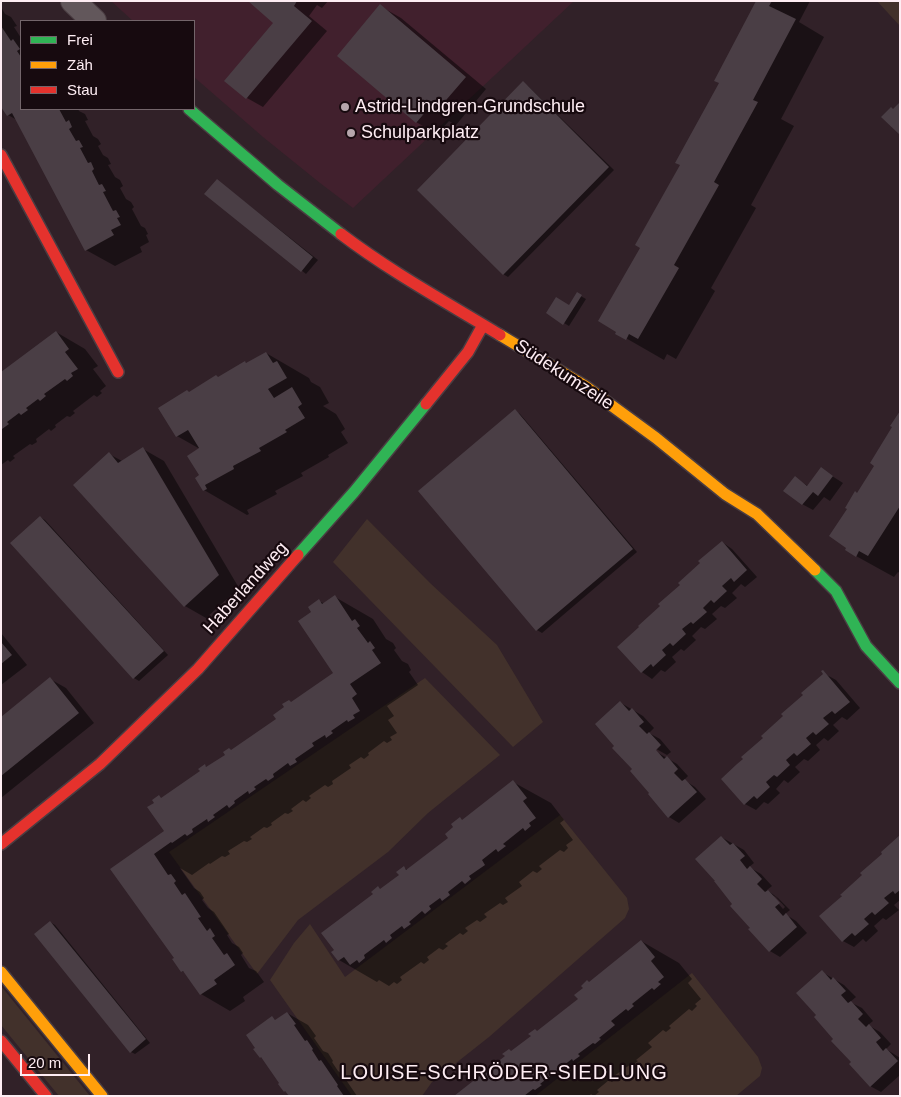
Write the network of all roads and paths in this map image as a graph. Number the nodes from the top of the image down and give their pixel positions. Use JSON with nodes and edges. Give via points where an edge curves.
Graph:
{"nodes":[{"id":1,"x":73,"y":1,"type":"edge"},
{"id":2,"x":93,"y":20,"type":"edge"},
{"id":3,"x":190,"y":110,"type":"edge"},
{"id":4,"x":1,"y":155,"type":"edge"},
{"id":5,"x":483,"y":324,"type":"junction"},
{"id":6,"x":118,"y":372,"type":"dead end"},
{"id":7,"x":900,"y":684,"type":"edge"},
{"id":8,"x":1,"y":844,"type":"edge"},
{"id":9,"x":1,"y":972,"type":"edge"},
{"id":10,"x":1,"y":1042,"type":"edge"},
{"id":11,"x":46,"y":1096,"type":"edge"},
{"id":12,"x":102,"y":1096,"type":"edge"}],
"edges":[{"from":1,"to":2,"type":"street"},
{"from":3,"to":5,"type":"street","name":"Südekumzeile","via":[[278,185],[356,245]]},
{"from":4,"to":6,"type":"street"},
{"from":5,"to":7,"type":"street","name":"Südekumzeile","via":[[585,386],[725,494],[757,514],[836,591],[866,646]]},
{"from":5,"to":8,"type":"street","name":"Haberlandweg","via":[[468,352],[354,492],[198,669],[100,764]]},
{"from":9,"to":12,"type":"street"},
{"from":10,"to":11,"type":"street"}]}
